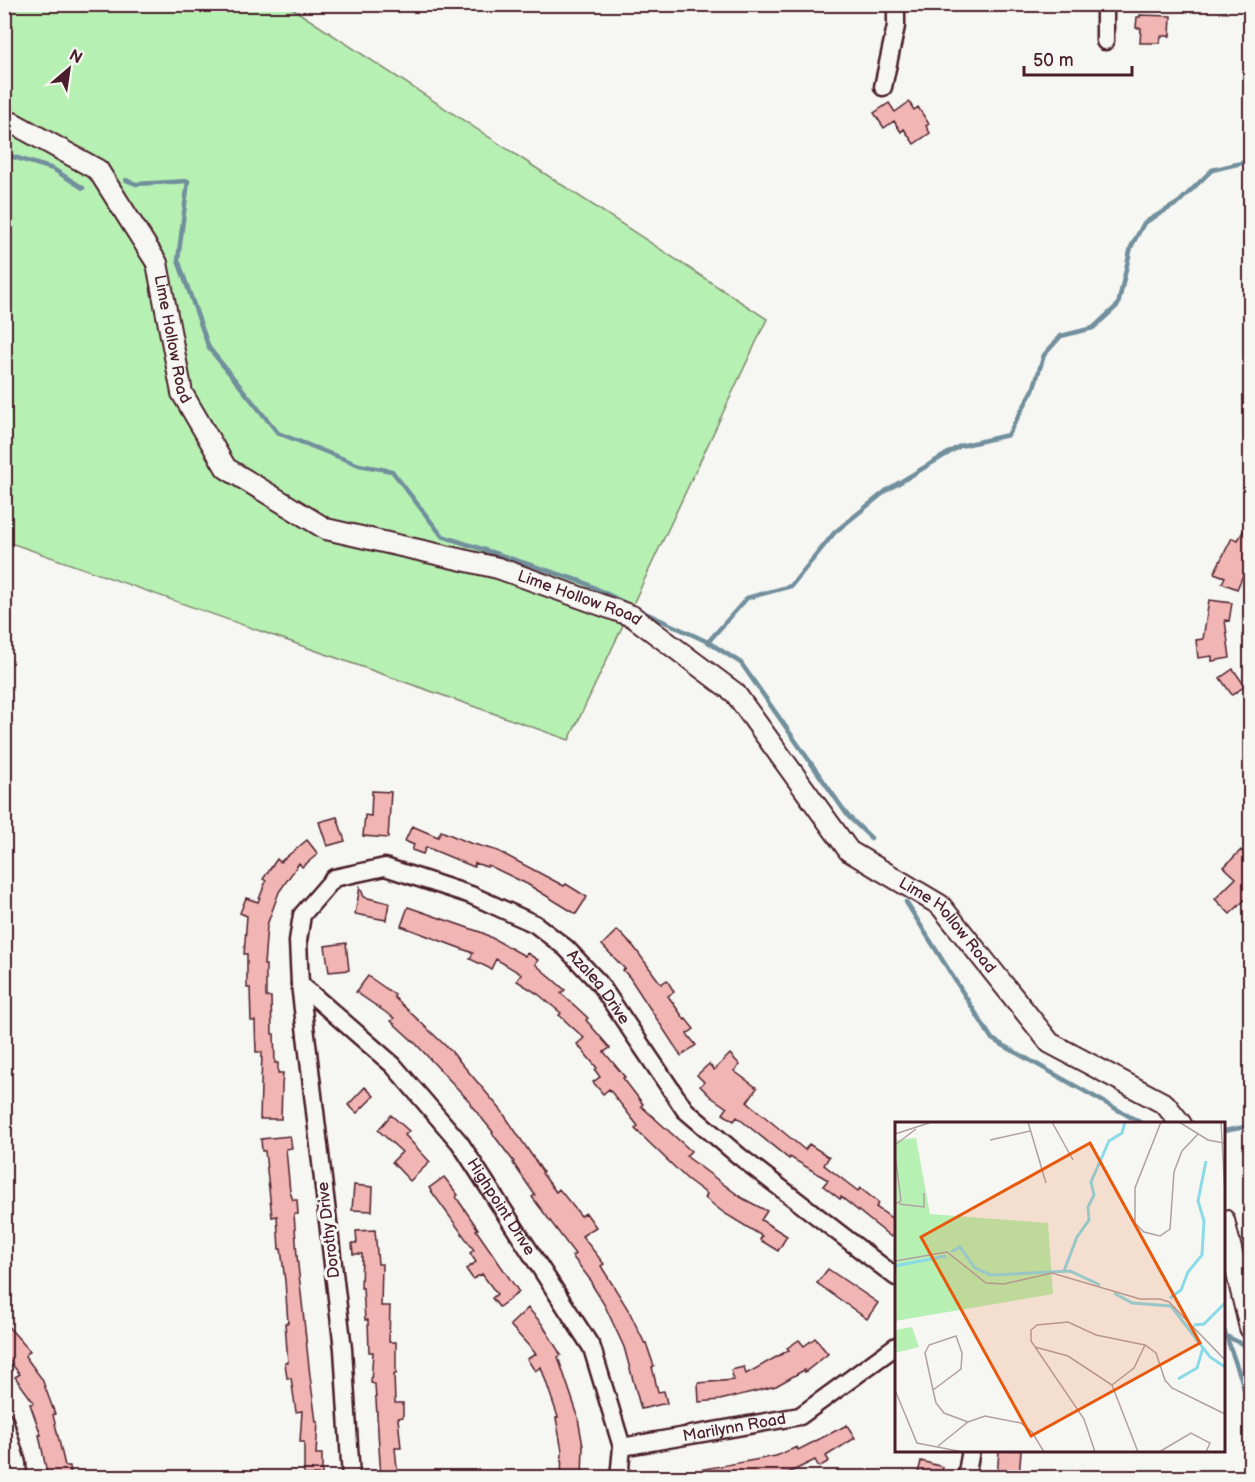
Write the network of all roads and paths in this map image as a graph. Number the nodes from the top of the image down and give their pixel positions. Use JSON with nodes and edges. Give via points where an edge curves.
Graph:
{"nodes":[{"id":1,"x":896,"y":4,"type":"edge"},
{"id":2,"x":1106,"y":4,"type":"edge"},
{"id":3,"x":1105,"y":41,"type":"dead end"},
{"id":4,"x":883,"y":87,"type":"dead end"},
{"id":5,"x":4,"y":121,"type":"edge"},
{"id":6,"x":300,"y":984,"type":"junction"},
{"id":7,"x":1179,"y":1122,"type":"edge"},
{"id":8,"x":1225,"y":1224,"type":"edge"},
{"id":9,"x":895,"y":1276,"type":"edge"},
{"id":10,"x":1251,"y":1328,"type":"edge"},
{"id":11,"x":895,"y":1347,"type":"edge"},
{"id":12,"x":4,"y":1420,"type":"edge"},
{"id":13,"x":622,"y":1447,"type":"junction"},
{"id":14,"x":971,"y":1452,"type":"edge"},
{"id":15,"x":18,"y":1478,"type":"edge"},
{"id":16,"x":351,"y":1478,"type":"edge"},
{"id":17,"x":619,"y":1478,"type":"edge"},
{"id":18,"x":966,"y":1478,"type":"edge"}],
"edges":[{"from":1,"to":4,"type":"street","via":[[896,26]]},
{"from":2,"to":3,"type":"street"},
{"from":5,"to":7,"type":"street","name":"Lime Hollow Road","via":[[98,170],[157,263],[182,393],[226,468],[326,529],[498,568],[632,615],[735,693],[849,851],[940,905],[1050,1043],[1165,1104]]},
{"from":6,"to":9,"type":"street","name":"Azalea Drive","via":[[298,941],[302,915],[334,878],[385,867],[471,895],[535,924],[566,948],[599,983],[685,1110]]},
{"from":6,"to":13,"type":"street","name":"Highpoint Drive","via":[[393,1065],[460,1143],[592,1348]]},
{"from":6,"to":16,"type":"street","name":"Dorothy Drive","via":[[343,1349]]},
{"from":8,"to":10,"type":"street"},
{"from":11,"to":13,"type":"street","name":"Marilynn Road","via":[[800,1416]]},
{"from":12,"to":15,"type":"street"},
{"from":13,"to":17,"type":"street","name":"Highpoint Drive"},
{"from":14,"to":18,"type":"street"}]}
